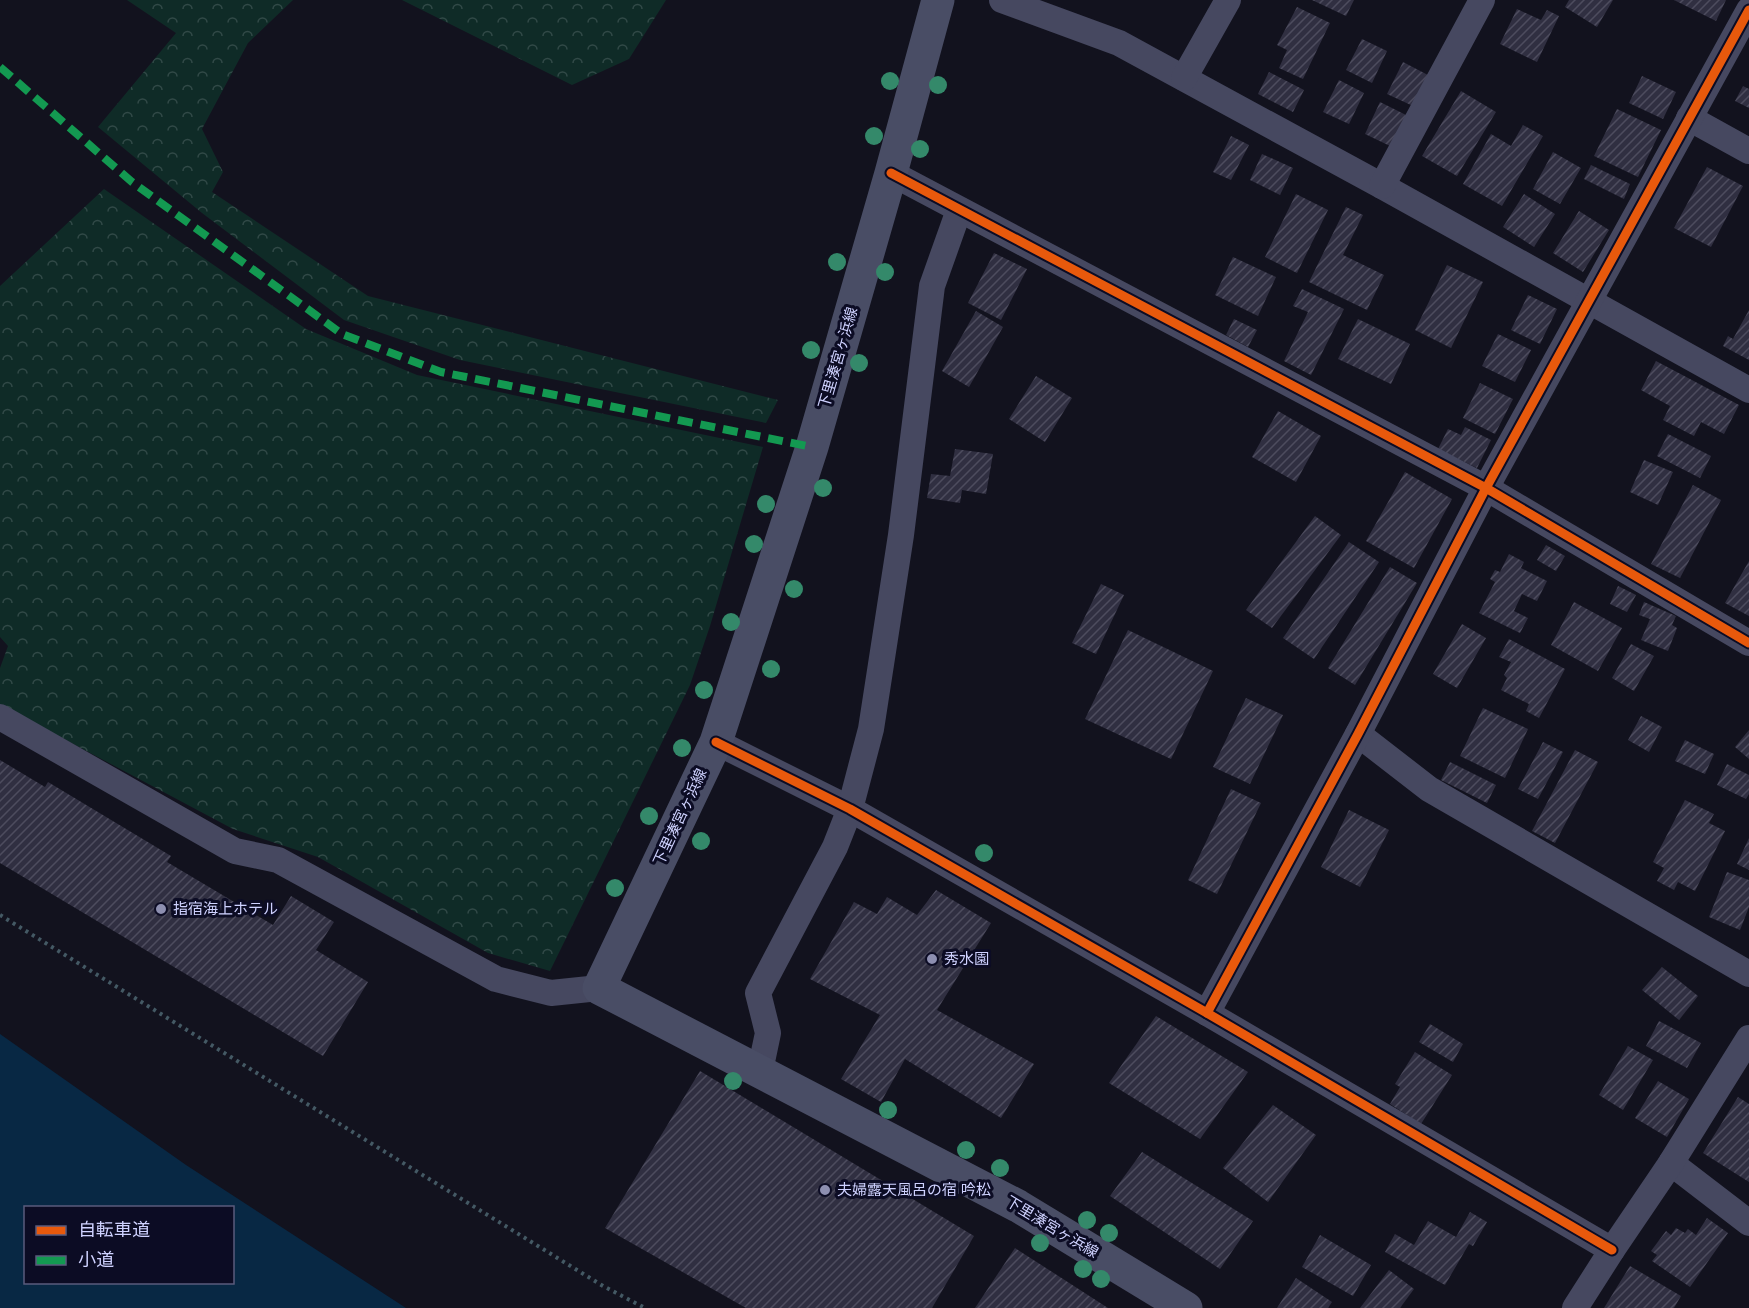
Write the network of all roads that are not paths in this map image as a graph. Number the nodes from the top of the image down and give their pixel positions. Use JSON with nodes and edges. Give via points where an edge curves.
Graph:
{"nodes":[{"id":1,"x":938,"y":0,"type":"edge"},
{"id":2,"x":1002,"y":0,"type":"edge"},
{"id":3,"x":1228,"y":0,"type":"edge"},
{"id":4,"x":1482,"y":0,"type":"edge"},
{"id":5,"x":1749,"y":10,"type":"edge"},
{"id":6,"x":1184,"y":78,"type":"junction"},
{"id":7,"x":1689,"y":118,"type":"junction"},
{"id":8,"x":1749,"y":151,"type":"edge"},
{"id":9,"x":891,"y":173,"type":"junction"},
{"id":10,"x":1382,"y":186,"type":"junction"},
{"id":11,"x":959,"y":210,"type":"junction"},
{"id":12,"x":1588,"y":302,"type":"junction"},
{"id":13,"x":1749,"y":390,"type":"edge"},
{"id":14,"x":1486,"y":488,"type":"junction"},
{"id":15,"x":1749,"y":643,"type":"edge"},
{"id":16,"x":0,"y":717,"type":"edge"},
{"id":17,"x":1358,"y":734,"type":"junction"},
{"id":18,"x":716,"y":742,"type":"junction"},
{"id":19,"x":850,"y":809,"type":"junction"},
{"id":20,"x":1749,"y":974,"type":"edge"},
{"id":21,"x":599,"y":988,"type":"junction"},
{"id":22,"x":1207,"y":1013,"type":"junction"},
{"id":23,"x":1749,"y":1038,"type":"edge"},
{"id":24,"x":760,"y":1071,"type":"junction"},
{"id":25,"x":1671,"y":1163,"type":"junction"},
{"id":26,"x":1749,"y":1223,"type":"edge"},
{"id":27,"x":1611,"y":1250,"type":"junction"},
{"id":28,"x":1186,"y":1308,"type":"edge"},
{"id":29,"x":1575,"y":1308,"type":"edge"}],
"edges":[{"from":1,"to":9,"type":"main road","name":"下里湊宮ヶ浜線"},
{"from":2,"to":6,"type":"street","via":[[1119,43]]},
{"from":3,"to":6,"type":"street"},
{"from":4,"to":10,"type":"street"},
{"from":5,"to":7,"type":"street"},
{"from":6,"to":10,"type":"street"},
{"from":7,"to":8,"type":"street"},
{"from":7,"to":12,"type":"street"},
{"from":9,"to":11,"type":"street"},
{"from":9,"to":18,"type":"main road","name":"下里湊宮ヶ浜線","via":[[812,447]]},
{"from":10,"to":12,"type":"street"},
{"from":11,"to":14,"type":"street"},
{"from":11,"to":19,"type":"street","via":[[932,286],[901,535],[871,729]]},
{"from":12,"to":13,"type":"street"},
{"from":12,"to":14,"type":"street"},
{"from":14,"to":15,"type":"street"},
{"from":14,"to":17,"type":"street"},
{"from":16,"to":21,"type":"street","via":[[235,851],[278,860],[496,979],[551,993]]},
{"from":17,"to":20,"type":"street","via":[[1429,789]]},
{"from":17,"to":22,"type":"street"},
{"from":18,"to":19,"type":"street"},
{"from":18,"to":21,"type":"main road","name":"下里湊宮ヶ浜線"},
{"from":19,"to":22,"type":"street"},
{"from":19,"to":24,"type":"street","via":[[835,847],[758,993],[768,1033]]},
{"from":21,"to":24,"type":"main road","name":"下里湊宮ヶ浜線"},
{"from":22,"to":27,"type":"street"},
{"from":23,"to":25,"type":"street"},
{"from":24,"to":28,"type":"main road","name":"下里湊宮ヶ浜線","via":[[1018,1206]]},
{"from":25,"to":26,"type":"street"},
{"from":25,"to":27,"type":"street"},
{"from":27,"to":29,"type":"street"}]}
